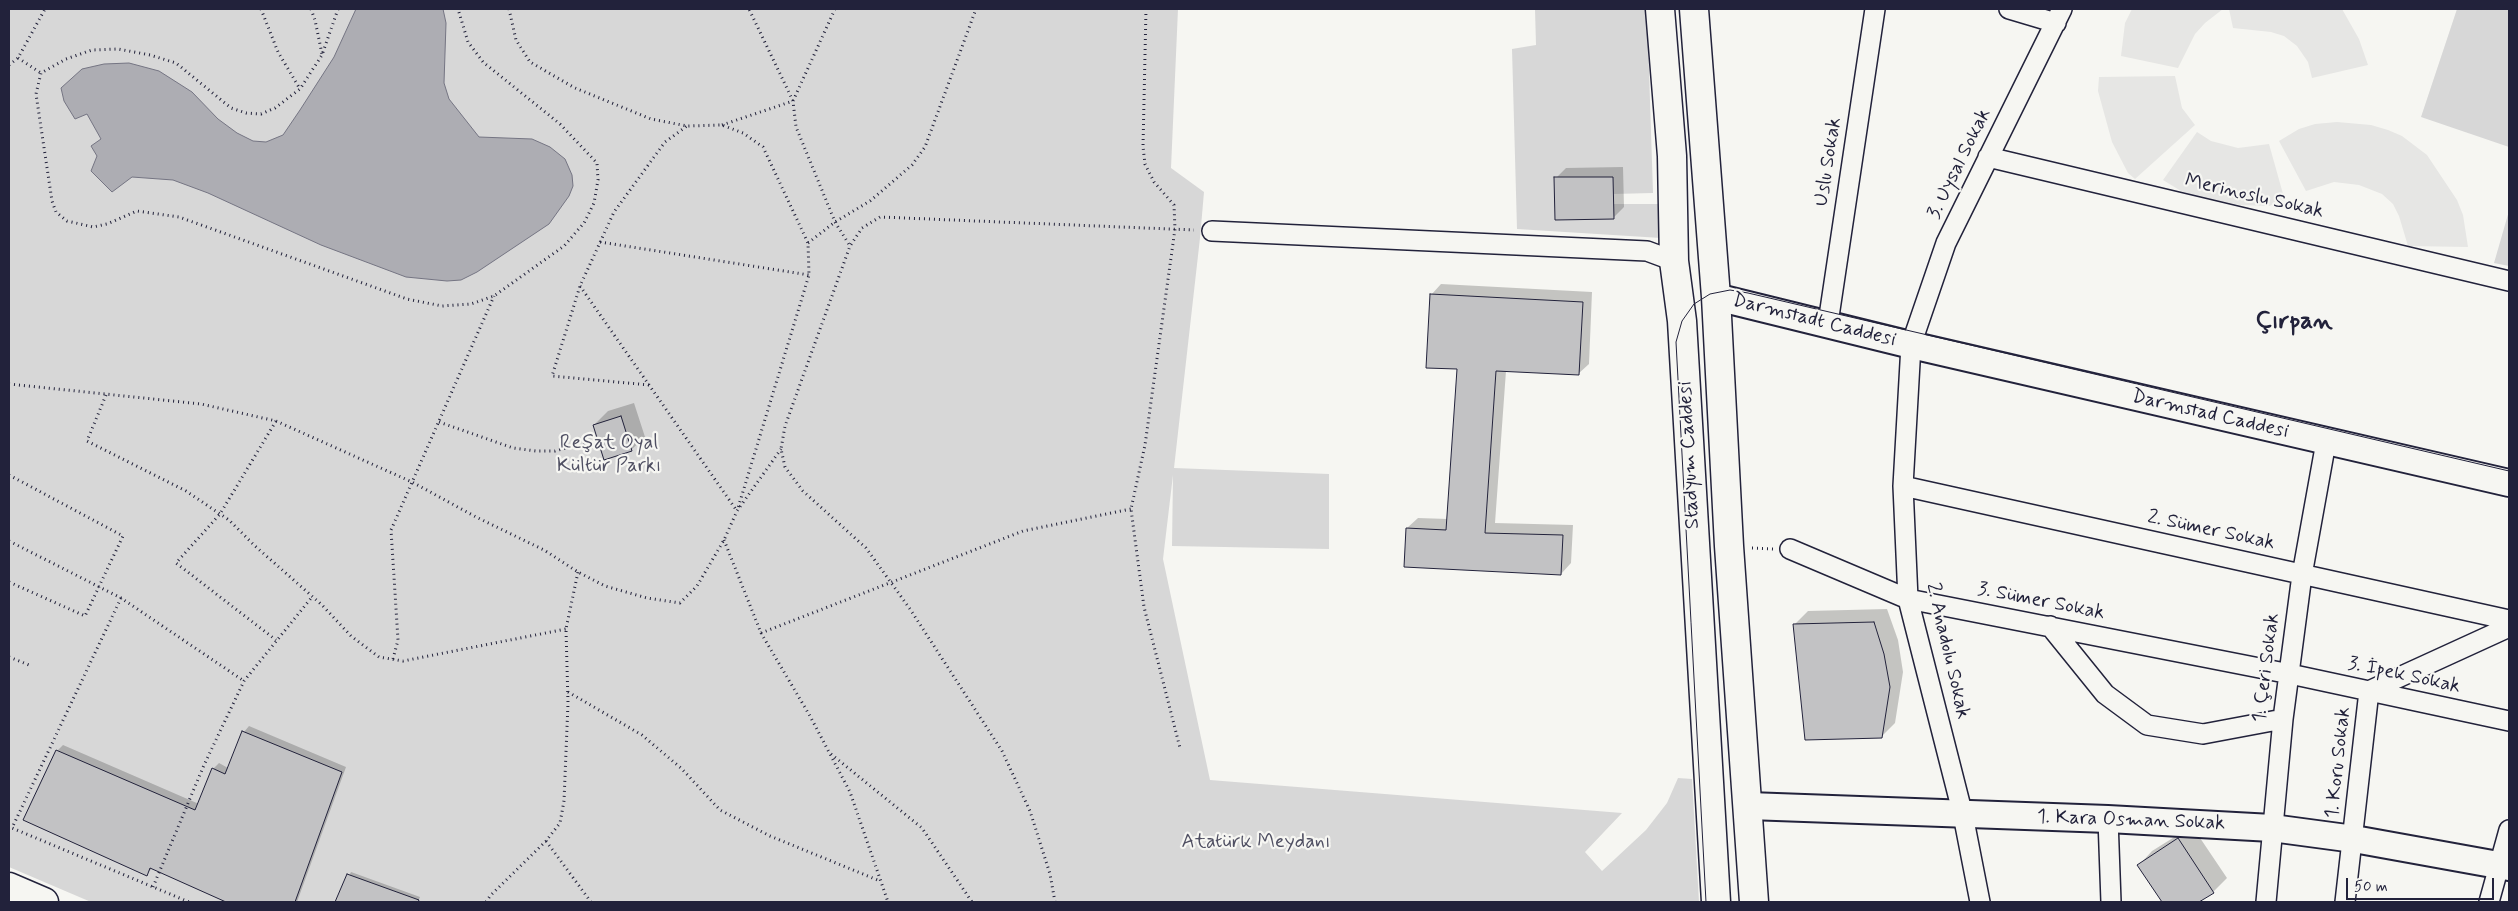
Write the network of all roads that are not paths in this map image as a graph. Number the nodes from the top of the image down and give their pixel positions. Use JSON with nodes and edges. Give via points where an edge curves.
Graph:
{"nodes":[{"id":1,"x":1660,"y":9,"type":"edge"},
{"id":2,"x":1694,"y":9,"type":"edge"},
{"id":3,"x":1875,"y":9,"type":"edge"},
{"id":4,"x":2009,"y":9,"type":"edge"},
{"id":5,"x":2059,"y":16,"type":"edge"},
{"id":6,"x":1988,"y":157,"type":"junction"},
{"id":7,"x":1212,"y":231,"type":"road end"},
{"id":8,"x":1674,"y":261,"type":"junction"},
{"id":9,"x":2509,"y":281,"type":"edge"},
{"id":10,"x":1716,"y":297,"type":"junction"},
{"id":11,"x":1828,"y":323,"type":"junction"},
{"id":12,"x":1911,"y":345,"type":"junction"},
{"id":13,"x":2326,"y":442,"type":"junction"},
{"id":14,"x":2509,"y":484,"type":"edge"},
{"id":15,"x":1903,"y":486,"type":"junction"},
{"id":16,"x":1790,"y":549,"type":"dead end"},
{"id":17,"x":2302,"y":574,"type":"junction"},
{"id":18,"x":1908,"y":598,"type":"junction"},
{"id":19,"x":2509,"y":620,"type":"edge"},
{"id":20,"x":2050,"y":626,"type":"junction"},
{"id":21,"x":2509,"y":627,"type":"edge"},
{"id":22,"x":2290,"y":674,"type":"junction"},
{"id":23,"x":2369,"y":691,"type":"junction"},
{"id":24,"x":2283,"y":719,"type":"junction"},
{"id":25,"x":2509,"y":721,"type":"edge"},
{"id":26,"x":1749,"y":806,"type":"junction"},
{"id":27,"x":1963,"y":815,"type":"junction"},
{"id":28,"x":2108,"y":819,"type":"junction"},
{"id":29,"x":2272,"y":828,"type":"junction"},
{"id":30,"x":2509,"y":830,"type":"edge"},
{"id":31,"x":2354,"y":839,"type":"junction"},
{"id":32,"x":2505,"y":866,"type":"edge"},
{"id":33,"x":9,"y":887,"type":"edge"},
{"id":34,"x":44,"y":902,"type":"edge"},
{"id":35,"x":1716,"y":902,"type":"edge"},
{"id":36,"x":1754,"y":902,"type":"edge"},
{"id":37,"x":1980,"y":902,"type":"edge"},
{"id":38,"x":2111,"y":902,"type":"edge"},
{"id":39,"x":2266,"y":902,"type":"edge"},
{"id":40,"x":2345,"y":902,"type":"edge"},
{"id":41,"x":2489,"y":902,"type":"edge"}],
"edges":[{"from":1,"to":8,"type":"main road","name":"Stadyum Caddesi","via":[[1674,193]]},
{"from":2,"to":10,"type":"main road"},
{"from":3,"to":11,"type":"street","name":"Uslu Sokak"},
{"from":4,"to":5,"type":"street"},
{"from":5,"to":6,"type":"street","name":"3. Uysal Sokak"},
{"from":6,"to":9,"type":"street","name":"Merinoslu Sokak"},
{"from":6,"to":12,"type":"street","name":"3. Uysal Sokak","via":[[1946,243]]},
{"from":7,"to":8,"type":"street","via":[[1647,251]]},
{"from":8,"to":35,"type":"main road","name":"Stadyum Caddesi","via":[[1682,321]]},
{"from":10,"to":11,"type":"main road","name":"Darmstadt Caddesi"},
{"from":10,"to":26,"type":"main road","via":[[1729,546]]},
{"from":11,"to":12,"type":"main road","name":"Darmstadt Caddesi"},
{"from":12,"to":13,"type":"main road","name":"Darmstad Caddesi"},
{"from":12,"to":15,"type":"street","name":"2. Anadolu Sokak"},
{"from":13,"to":14,"type":"main road","name":"Darmstad Caddesi"},
{"from":13,"to":17,"type":"street","name":"1. Çeri Sokak"},
{"from":15,"to":17,"type":"street","name":"2. Sümer Sokak"},
{"from":15,"to":18,"type":"street","name":"2. Anadolu Sokak"},
{"from":16,"to":18,"type":"street","name":"3. Sümer Sokak"},
{"from":17,"to":19,"type":"street","name":"2. Sümer Sokak"},
{"from":17,"to":22,"type":"street","name":"1. Çeri Sokak"},
{"from":18,"to":20,"type":"street","name":"3. Sümer Sokak"},
{"from":18,"to":27,"type":"street","name":"2. Anadolu Sokak"},
{"from":20,"to":22,"type":"street","name":"3. Sümer Sokak"},
{"from":20,"to":24,"type":"street","via":[[2105,694],[2147,725],[2203,734]]},
{"from":21,"to":23,"type":"street","name":"1. Koru Sokak"},
{"from":22,"to":23,"type":"street","name":"3. İpek Sokak"},
{"from":22,"to":24,"type":"street","name":"1. Çeri Sokak"},
{"from":23,"to":25,"type":"street","name":"3. İpek Sokak"},
{"from":23,"to":31,"type":"street","name":"1. Koru Sokak"},
{"from":24,"to":29,"type":"street","name":"1. Çeri Sokak"},
{"from":26,"to":27,"type":"main road","name":"1. Kara Osman Sokak"},
{"from":26,"to":36,"type":"main road"},
{"from":27,"to":28,"type":"main road","name":"1. Kara Osman Sokak"},
{"from":27,"to":37,"type":"street","name":"2. Anadolu Sokak"},
{"from":28,"to":29,"type":"main road","name":"1. Kara Osman Sokak"},
{"from":28,"to":38,"type":"street"},
{"from":29,"to":31,"type":"main road","name":"1. Kara Osman Sokak"},
{"from":29,"to":39,"type":"street","name":"1. Çeri Sokak"},
{"from":30,"to":32,"type":"street"},
{"from":31,"to":32,"type":"main road","name":"1. Kara Osman Sokak"},
{"from":31,"to":40,"type":"street","name":"1. Koru Sokak"},
{"from":32,"to":41,"type":"street"},
{"from":33,"to":34,"type":"main road"}]}
